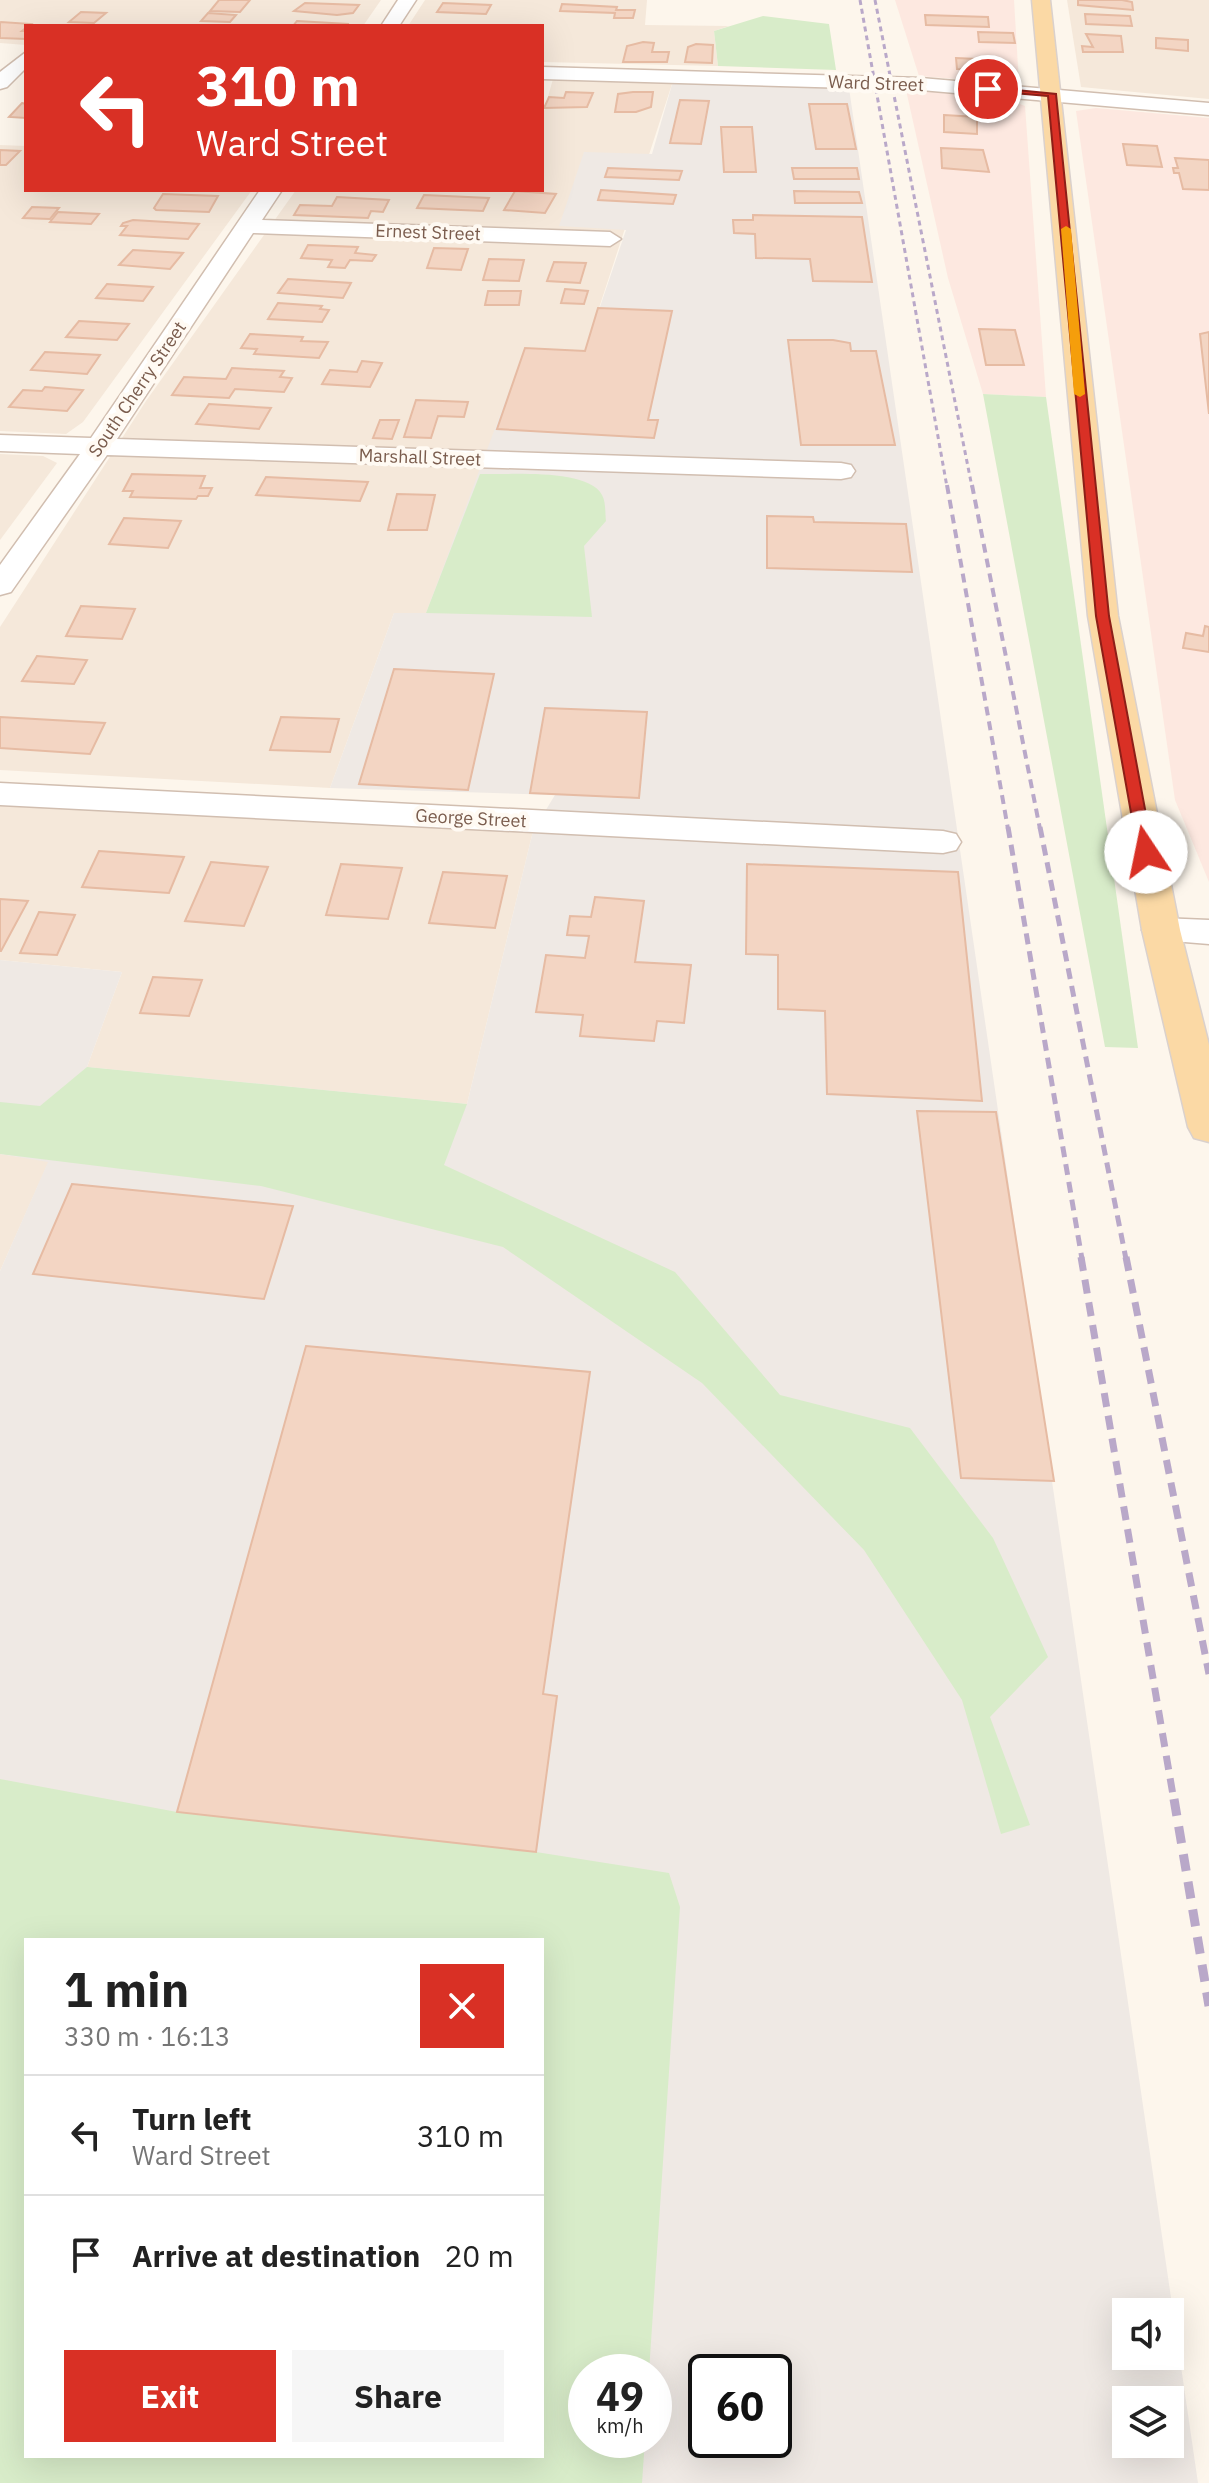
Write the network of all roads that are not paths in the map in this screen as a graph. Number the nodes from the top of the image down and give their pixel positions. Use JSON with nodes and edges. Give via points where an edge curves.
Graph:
{"nodes":[{"id":1,"x":407,"y":0,"type":"edge"},
{"id":2,"x":1041,"y":0,"type":"edge"},
{"id":3,"x":391,"y":24,"type":"edge"},
{"id":4,"x":0,"y":52,"type":"edge"},
{"id":5,"x":24,"y":56,"type":"edge"},
{"id":6,"x":24,"y":58,"type":"edge"},
{"id":7,"x":544,"y":73,"type":"edge"},
{"id":8,"x":0,"y":83,"type":"edge"},
{"id":9,"x":1052,"y":94,"type":"junction"},
{"id":10,"x":1209,"y":109,"type":"edge"},
{"id":11,"x":270,"y":192,"type":"edge"},
{"id":12,"x":245,"y":226,"type":"junction"},
{"id":13,"x":610,"y":239,"type":"dead end"},
{"id":14,"x":0,"y":443,"type":"edge"},
{"id":15,"x":99,"y":446,"type":"junction"},
{"id":16,"x":841,"y":471,"type":"dead end"},
{"id":17,"x":0,"y":586,"type":"edge"},
{"id":18,"x":0,"y":794,"type":"edge"},
{"id":19,"x":943,"y":842,"type":"dead end"},
{"id":20,"x":1161,"y":930,"type":"junction"},
{"id":21,"x":1209,"y":932,"type":"edge"},
{"id":22,"x":1209,"y":1127,"type":"edge"}],
"edges":[{"from":1,"to":3,"type":"street"},
{"from":2,"to":9,"type":"main road"},
{"from":4,"to":5,"type":"street"},
{"from":6,"to":8,"type":"street"},
{"from":7,"to":9,"type":"street","name":"Ward Street","via":[[921,84]]},
{"from":9,"to":10,"type":"street","name":"Ward Street"},
{"from":9,"to":20,"type":"main road","via":[[1103,616]]},
{"from":11,"to":12,"type":"street","name":"South Cherry Street"},
{"from":12,"to":13,"type":"street","name":"Ernest Street"},
{"from":12,"to":15,"type":"street","name":"South Cherry Street"},
{"from":14,"to":15,"type":"street","name":"Marshall Street"},
{"from":15,"to":16,"type":"street","name":"Marshall Street"},
{"from":15,"to":17,"type":"street","name":"South Cherry Street"},
{"from":18,"to":19,"type":"street","name":"George Street"},
{"from":20,"to":21,"type":"street"},
{"from":20,"to":22,"type":"main road"}]}
